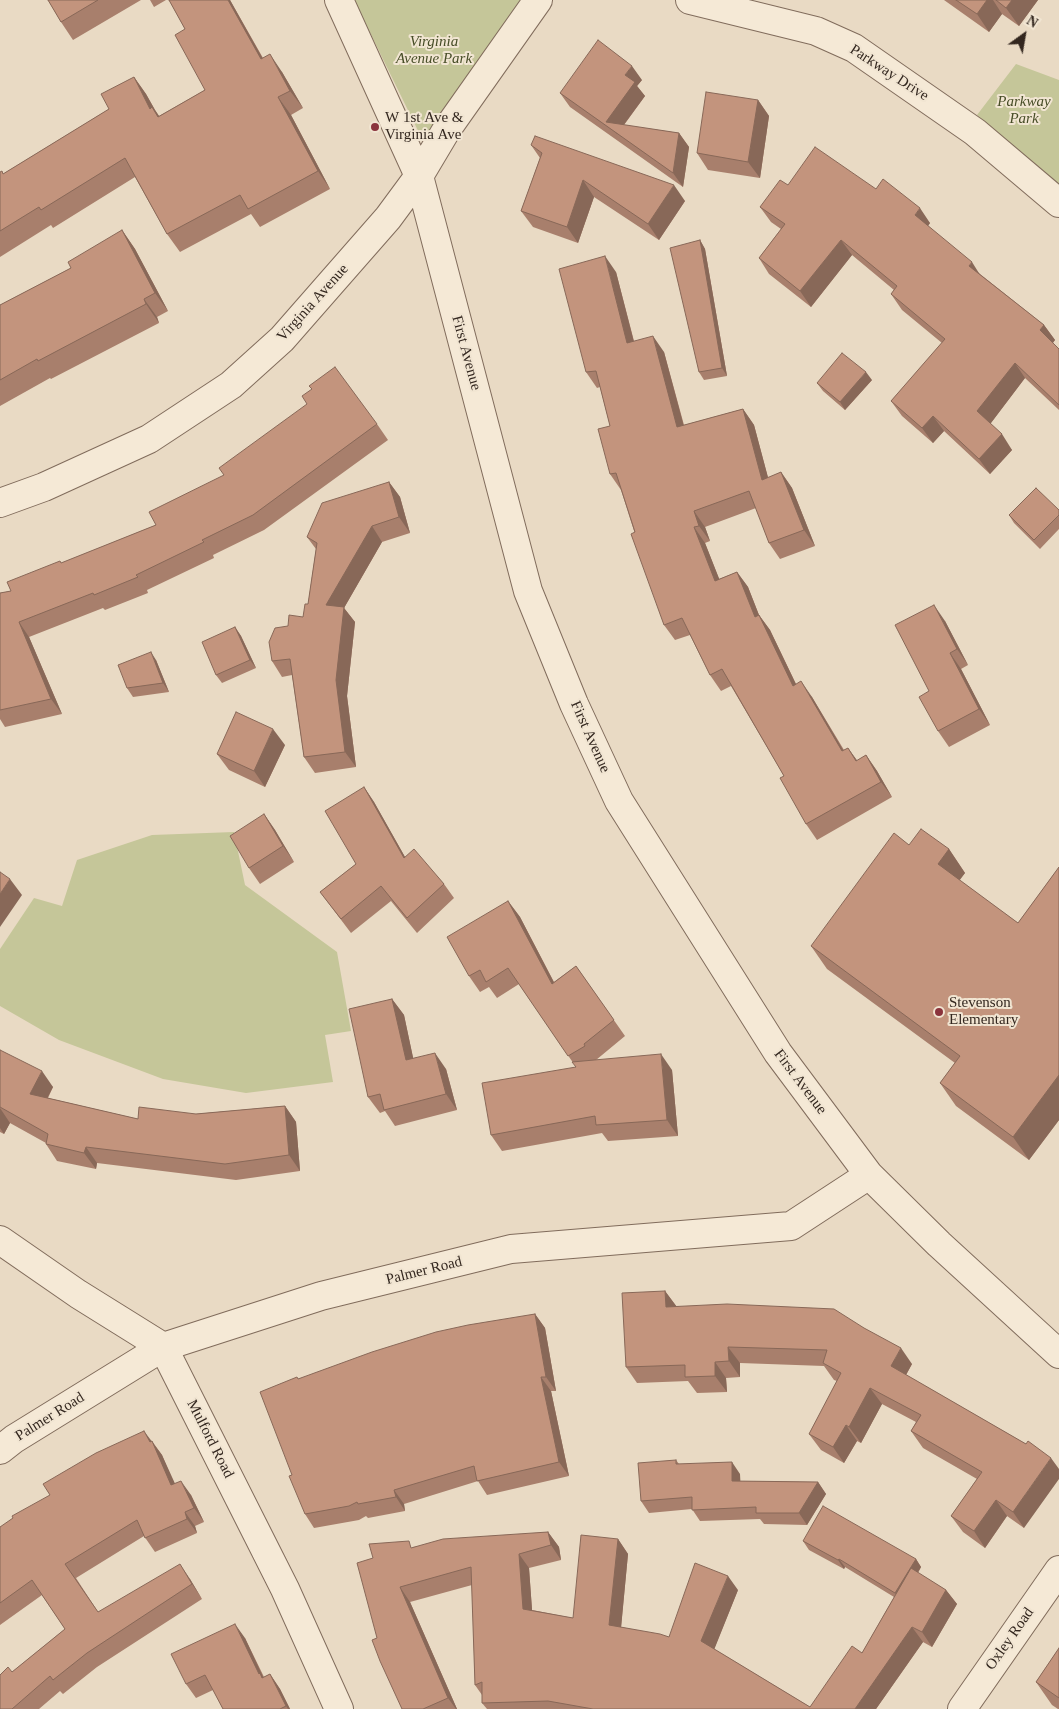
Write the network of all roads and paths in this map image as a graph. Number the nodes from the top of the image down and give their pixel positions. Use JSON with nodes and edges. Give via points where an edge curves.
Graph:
{"nodes":[{"id":1,"x":339,"y":0,"type":"edge"},
{"id":2,"x":538,"y":0,"type":"edge"},
{"id":3,"x":690,"y":0,"type":"edge"},
{"id":4,"x":419,"y":176,"type":"junction"},
{"id":5,"x":1059,"y":203,"type":"edge"},
{"id":6,"x":0,"y":503,"type":"edge"},
{"id":7,"x":870,"y":1175,"type":"junction"},
{"id":8,"x":0,"y":1240,"type":"edge"},
{"id":9,"x":163,"y":1347,"type":"junction"},
{"id":10,"x":1059,"y":1354,"type":"edge"},
{"id":11,"x":0,"y":1450,"type":"edge"},
{"id":12,"x":1059,"y":1570,"type":"edge"},
{"id":13,"x":339,"y":1709,"type":"edge"},
{"id":14,"x":962,"y":1709,"type":"edge"}],
"edges":[{"from":1,"to":4,"type":"street","name":"First Avenue"},
{"from":2,"to":4,"type":"street","name":"Virginia Avenue","via":[[447,129]]},
{"from":3,"to":5,"type":"street","name":"Parkway Drive","via":[[816,31],[854,48],[975,132]]},
{"from":4,"to":6,"type":"street","name":"Virginia Avenue","via":[[388,218],[282,340],[231,385],[150,439],[44,487]]},
{"from":4,"to":7,"type":"street","name":"First Avenue","via":[[528,591],[574,704],[624,809],[778,1053]]},
{"from":7,"to":9,"type":"street","name":"Palmer Road","via":[[791,1226],[511,1249],[321,1296]]},
{"from":7,"to":10,"type":"street","name":"First Avenue","via":[[939,1244]]},
{"from":8,"to":9,"type":"street"},
{"from":9,"to":11,"type":"street","name":"Palmer Road"},
{"from":9,"to":13,"type":"street","name":"Mulford Road","via":[[285,1589]]},
{"from":12,"to":14,"type":"street","name":"Oxley Road"}]}
